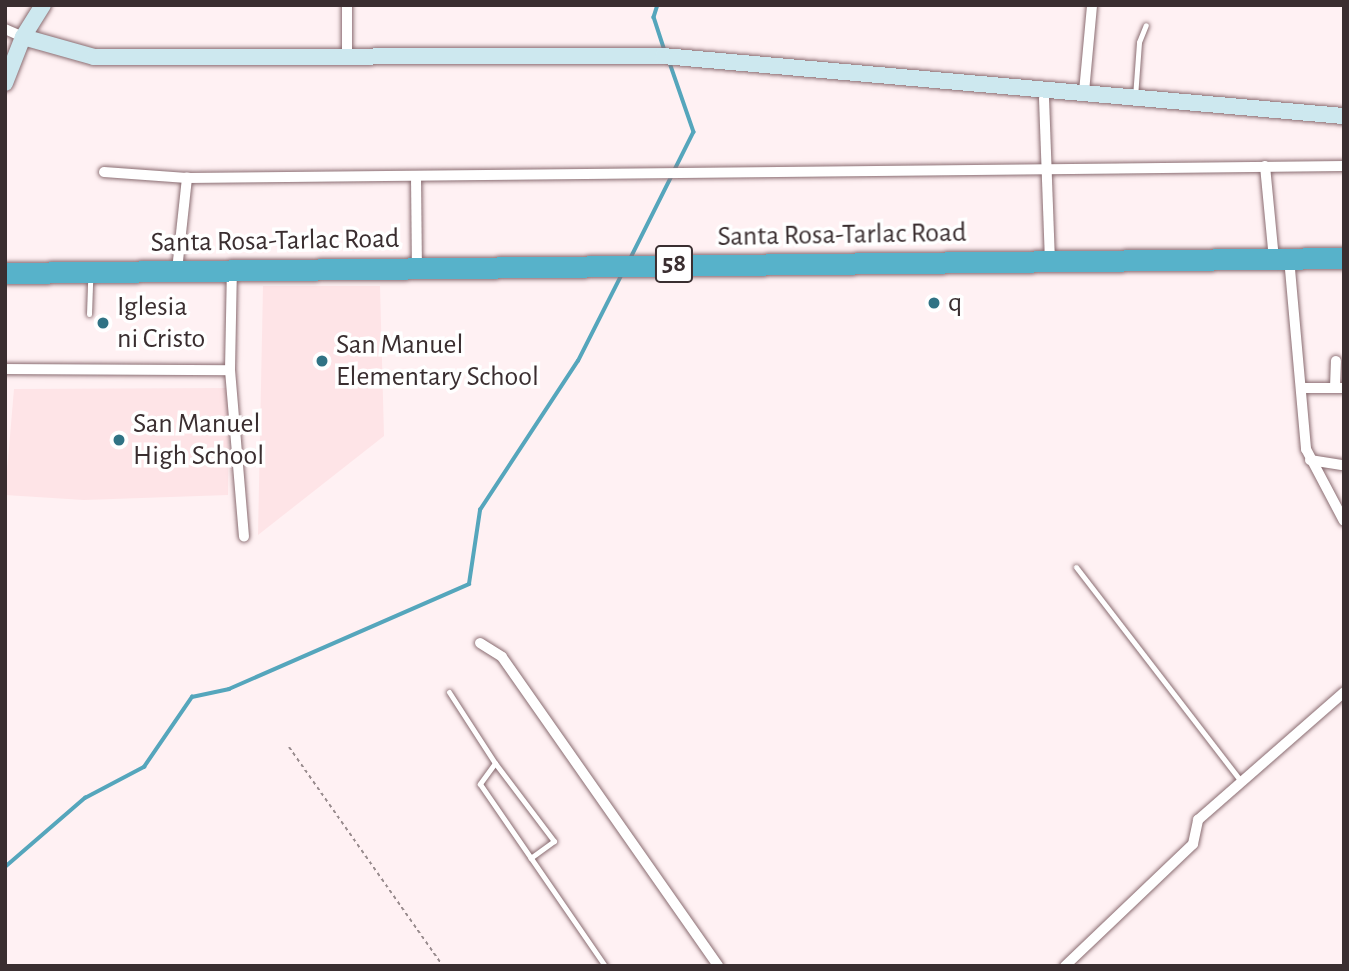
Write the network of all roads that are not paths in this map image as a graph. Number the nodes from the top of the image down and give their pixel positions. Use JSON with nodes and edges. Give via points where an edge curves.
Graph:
{"nodes":[{"id":1,"x":43,"y":5,"type":"edge"},
{"id":2,"x":347,"y":5,"type":"edge"},
{"id":3,"x":1092,"y":5,"type":"edge"},
{"id":4,"x":1146,"y":25,"type":"dead end"},
{"id":5,"x":5,"y":29,"type":"edge"},
{"id":6,"x":23,"y":37,"type":"junction"},
{"id":7,"x":347,"y":58,"type":"junction"},
{"id":8,"x":5,"y":83,"type":"edge"},
{"id":9,"x":1084,"y":92,"type":"junction"},
{"id":10,"x":1135,"y":97,"type":"junction"},
{"id":11,"x":1044,"y":98,"type":"dead end"},
{"id":12,"x":1344,"y":116,"type":"edge"},
{"id":13,"x":1265,"y":166,"type":"junction"},
{"id":14,"x":1344,"y":166,"type":"edge"},
{"id":15,"x":1045,"y":171,"type":"junction"},
{"id":16,"x":104,"y":172,"type":"dead end"},
{"id":17,"x":416,"y":176,"type":"junction"},
{"id":18,"x":187,"y":178,"type":"junction"},
{"id":19,"x":1344,"y":258,"type":"edge"},
{"id":20,"x":1281,"y":259,"type":"junction"},
{"id":21,"x":1050,"y":261,"type":"junction"},
{"id":22,"x":417,"y":268,"type":"junction"},
{"id":23,"x":177,"y":270,"type":"junction"},
{"id":24,"x":232,"y":270,"type":"junction"},
{"id":25,"x":90,"y":271,"type":"junction"},
{"id":26,"x":5,"y":273,"type":"edge"},
{"id":27,"x":89,"y":314,"type":"dead end"},
{"id":28,"x":1336,"y":361,"type":"dead end"},
{"id":29,"x":5,"y":369,"type":"edge"},
{"id":30,"x":230,"y":370,"type":"junction"},
{"id":31,"x":1301,"y":388,"type":"junction"},
{"id":32,"x":1339,"y":388,"type":"edge"},
{"id":33,"x":1310,"y":460,"type":"junction"},
{"id":34,"x":1342,"y":465,"type":"dead end"},
{"id":35,"x":1344,"y":522,"type":"edge"},
{"id":36,"x":244,"y":536,"type":"dead end"},
{"id":37,"x":1076,"y":567,"type":"dead end"},
{"id":38,"x":480,"y":643,"type":"dead end"},
{"id":39,"x":449,"y":692,"type":"dead end"},
{"id":40,"x":1344,"y":692,"type":"edge"},
{"id":41,"x":495,"y":763,"type":"junction"},
{"id":42,"x":1241,"y":780,"type":"junction"},
{"id":43,"x":531,"y":858,"type":"junction"},
{"id":44,"x":605,"y":966,"type":"edge"},
{"id":45,"x":718,"y":966,"type":"edge"},
{"id":46,"x":1065,"y":966,"type":"edge"}],
"edges":[{"from":1,"to":6,"type":"street"},
{"from":2,"to":7,"type":"street"},
{"from":3,"to":9,"type":"street"},
{"from":4,"to":10,"type":"lane","via":[[1139,42]]},
{"from":5,"to":6,"type":"street"},
{"from":6,"to":7,"type":"street","via":[[88,57]]},
{"from":6,"to":8,"type":"street"},
{"from":7,"to":9,"type":"street","via":[[663,56]]},
{"from":9,"to":10,"type":"street"},
{"from":10,"to":12,"type":"street"},
{"from":11,"to":15,"type":"street"},
{"from":13,"to":14,"type":"street"},
{"from":13,"to":15,"type":"street"},
{"from":13,"to":20,"type":"street"},
{"from":15,"to":17,"type":"street"},
{"from":15,"to":21,"type":"street"},
{"from":16,"to":18,"type":"street"},
{"from":17,"to":18,"type":"street"},
{"from":17,"to":22,"type":"street"},
{"from":18,"to":23,"type":"street"},
{"from":19,"to":20,"type":"highway","name":"Santa Rosa-Tarlac Road","number":"58"},
{"from":20,"to":21,"type":"highway","name":"Santa Rosa-Tarlac Road","number":"58"},
{"from":20,"to":31,"type":"street"},
{"from":21,"to":22,"type":"highway","name":"Santa Rosa-Tarlac Road","number":"58"},
{"from":22,"to":24,"type":"highway","name":"Santa Rosa-Tarlac Road","number":"58"},
{"from":23,"to":24,"type":"highway","name":"Santa Rosa-Tarlac Road","number":"58"},
{"from":23,"to":25,"type":"highway","name":"Santa Rosa-Tarlac Road","number":"58"},
{"from":24,"to":30,"type":"street"},
{"from":25,"to":26,"type":"highway","name":"Santa Rosa-Tarlac Road","number":"58"},
{"from":25,"to":27,"type":"lane"},
{"from":28,"to":32,"type":"street"},
{"from":29,"to":30,"type":"street"},
{"from":30,"to":36,"type":"street"},
{"from":31,"to":32,"type":"street"},
{"from":31,"to":33,"type":"street"},
{"from":33,"to":34,"type":"street"},
{"from":33,"to":35,"type":"street"},
{"from":37,"to":42,"type":"lane"},
{"from":38,"to":45,"type":"street","via":[[502,657]]},
{"from":39,"to":41,"type":"lane"},
{"from":40,"to":42,"type":"street"},
{"from":41,"to":43,"type":"lane","via":[[480,784]]},
{"from":41,"to":43,"type":"lane","via":[[554,841]]},
{"from":42,"to":46,"type":"street","via":[[1198,820],[1193,844]]},
{"from":43,"to":44,"type":"lane"}]}
